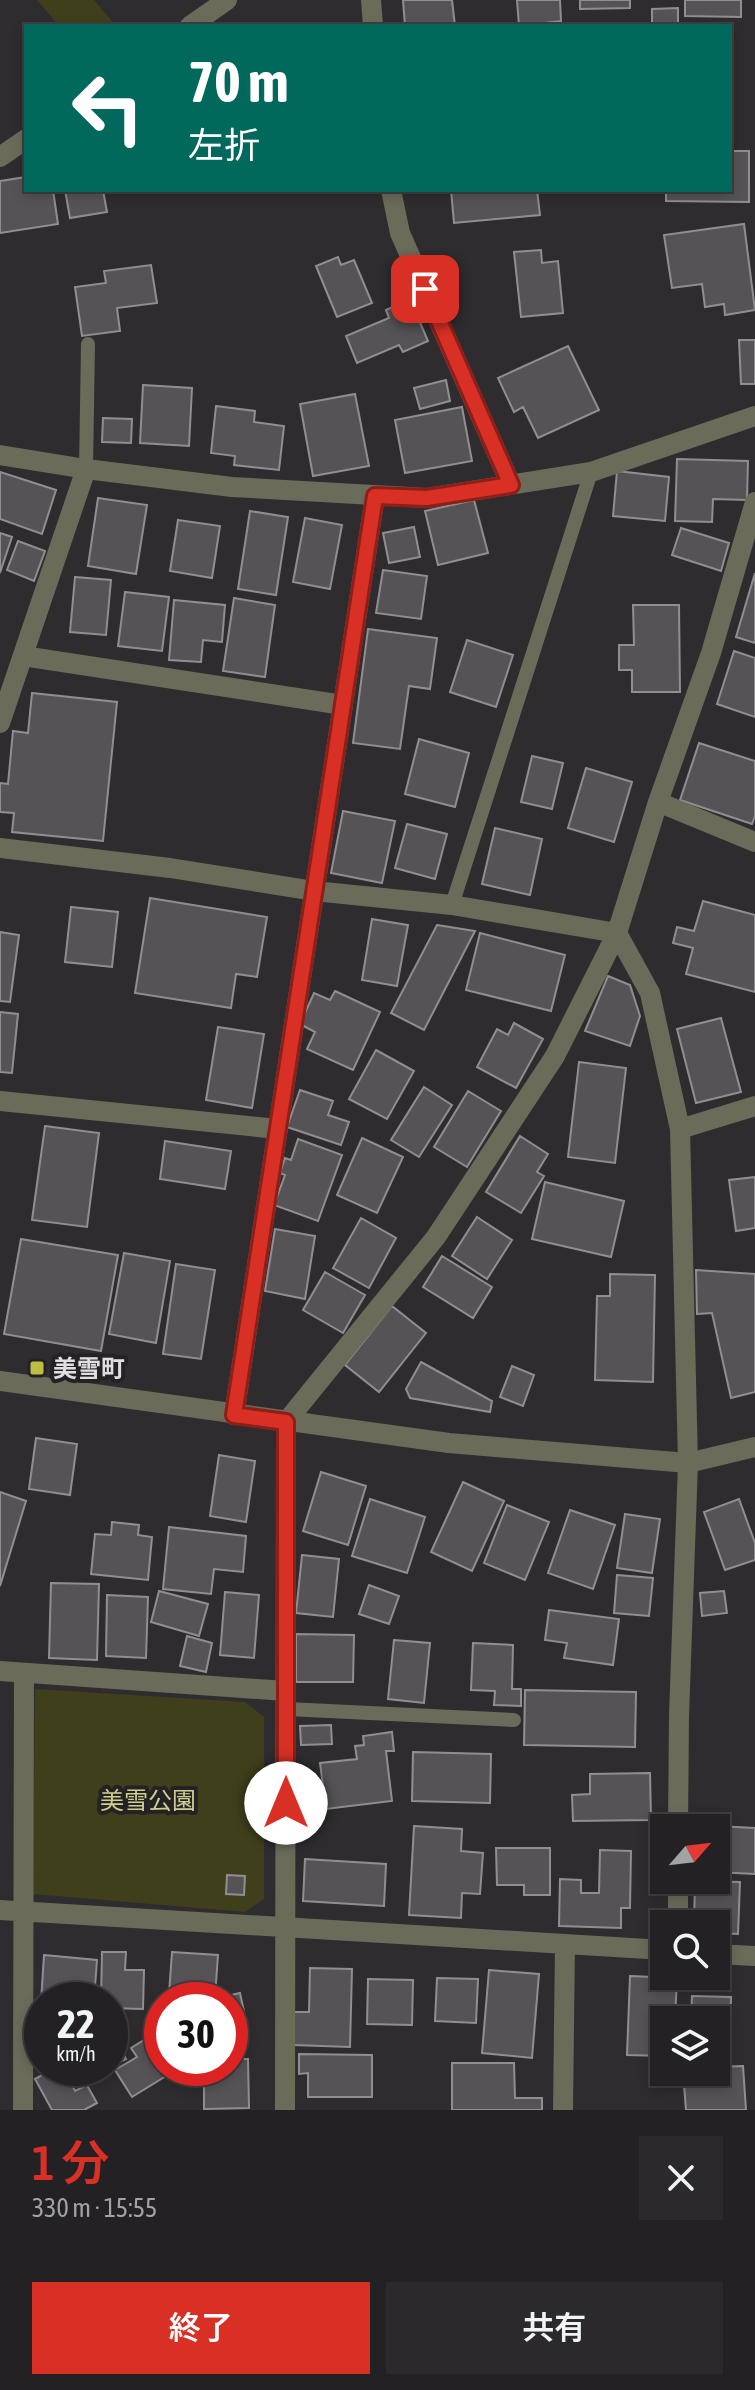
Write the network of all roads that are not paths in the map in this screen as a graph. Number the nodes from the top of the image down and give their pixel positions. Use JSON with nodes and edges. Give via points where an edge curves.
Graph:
{"nodes":[{"id":1,"x":227,"y":0,"type":"edge"},
{"id":2,"x":371,"y":0,"type":"edge"},
{"id":3,"x":193,"y":24,"type":"edge"},
{"id":4,"x":373,"y":24,"type":"edge"},
{"id":5,"x":24,"y":140,"type":"edge"},
{"id":6,"x":0,"y":157,"type":"edge"},
{"id":7,"x":391,"y":192,"type":"edge"},
{"id":8,"x":88,"y":344,"type":"dead end"},
{"id":9,"x":755,"y":416,"type":"edge"},
{"id":10,"x":0,"y":455,"type":"edge"},
{"id":11,"x":86,"y":469,"type":"junction"},
{"id":12,"x":591,"y":472,"type":"junction"},
{"id":13,"x":511,"y":485,"type":"junction"},
{"id":14,"x":375,"y":496,"type":"junction"},
{"id":15,"x":755,"y":502,"type":"edge"},
{"id":16,"x":23,"y":656,"type":"junction"},
{"id":17,"x":343,"y":705,"type":"junction"},
{"id":18,"x":0,"y":723,"type":"edge"},
{"id":19,"x":658,"y":802,"type":"junction"},
{"id":20,"x":755,"y":842,"type":"edge"},
{"id":21,"x":0,"y":848,"type":"edge"},
{"id":22,"x":314,"y":891,"type":"junction"},
{"id":23,"x":452,"y":905,"type":"junction"},
{"id":24,"x":617,"y":933,"type":"junction"},
{"id":25,"x":0,"y":1101,"type":"edge"},
{"id":26,"x":755,"y":1106,"type":"edge"},
{"id":27,"x":278,"y":1129,"type":"junction"},
{"id":28,"x":680,"y":1129,"type":"junction"},
{"id":29,"x":0,"y":1381,"type":"edge"},
{"id":30,"x":234,"y":1415,"type":"junction"},
{"id":31,"x":286,"y":1422,"type":"junction"},
{"id":32,"x":755,"y":1447,"type":"edge"},
{"id":33,"x":688,"y":1463,"type":"junction"},
{"id":34,"x":0,"y":1671,"type":"edge"},
{"id":35,"x":24,"y":1673,"type":"junction"},
{"id":36,"x":286,"y":1700,"type":"junction"},
{"id":37,"x":514,"y":1720,"type":"dead end"},
{"id":38,"x":678,"y":1814,"type":"edge"},
{"id":39,"x":0,"y":1910,"type":"edge"},
{"id":40,"x":23,"y":1912,"type":"junction"},
{"id":41,"x":285,"y":1928,"type":"junction"},
{"id":42,"x":565,"y":1944,"type":"junction"},
{"id":43,"x":650,"y":1949,"type":"edge"},
{"id":44,"x":730,"y":1955,"type":"edge"},
{"id":45,"x":755,"y":1956,"type":"edge"},
{"id":46,"x":23,"y":2110,"type":"edge"},
{"id":47,"x":285,"y":2110,"type":"edge"},
{"id":48,"x":563,"y":2110,"type":"edge"}],
"edges":[{"from":1,"to":3,"type":"street"},
{"from":2,"to":4,"type":"street"},
{"from":5,"to":6,"type":"street"},
{"from":7,"to":13,"type":"street","via":[[400,233]]},
{"from":8,"to":11,"type":"lane"},
{"from":9,"to":12,"type":"street"},
{"from":10,"to":11,"type":"street"},
{"from":11,"to":14,"type":"street","via":[[232,487]]},
{"from":11,"to":16,"type":"street"},
{"from":12,"to":13,"type":"street"},
{"from":12,"to":23,"type":"lane"},
{"from":13,"to":14,"type":"street","via":[[427,498]]},
{"from":14,"to":17,"type":"street"},
{"from":15,"to":19,"type":"street","via":[[711,653]]},
{"from":16,"to":17,"type":"street"},
{"from":16,"to":18,"type":"street"},
{"from":17,"to":22,"type":"street"},
{"from":19,"to":20,"type":"street"},
{"from":19,"to":24,"type":"street"},
{"from":21,"to":22,"type":"street"},
{"from":22,"to":23,"type":"street"},
{"from":22,"to":27,"type":"street"},
{"from":23,"to":24,"type":"street"},
{"from":24,"to":28,"type":"street","via":[[650,993]]},
{"from":24,"to":31,"type":"street","via":[[555,1056],[436,1237]]},
{"from":25,"to":27,"type":"street"},
{"from":26,"to":28,"type":"street"},
{"from":27,"to":30,"type":"street"},
{"from":28,"to":33,"type":"street"},
{"from":29,"to":30,"type":"street"},
{"from":30,"to":31,"type":"street"},
{"from":31,"to":33,"type":"street","via":[[449,1443]]},
{"from":31,"to":36,"type":"street"},
{"from":32,"to":33,"type":"street"},
{"from":33,"to":38,"type":"street"},
{"from":34,"to":35,"type":"street"},
{"from":35,"to":36,"type":"street"},
{"from":35,"to":40,"type":"street"},
{"from":36,"to":37,"type":"lane"},
{"from":36,"to":41,"type":"street"},
{"from":39,"to":40,"type":"street"},
{"from":40,"to":41,"type":"street"},
{"from":40,"to":46,"type":"street"},
{"from":41,"to":42,"type":"street"},
{"from":41,"to":47,"type":"street"},
{"from":42,"to":43,"type":"street"},
{"from":42,"to":48,"type":"street"},
{"from":44,"to":45,"type":"street"}]}
